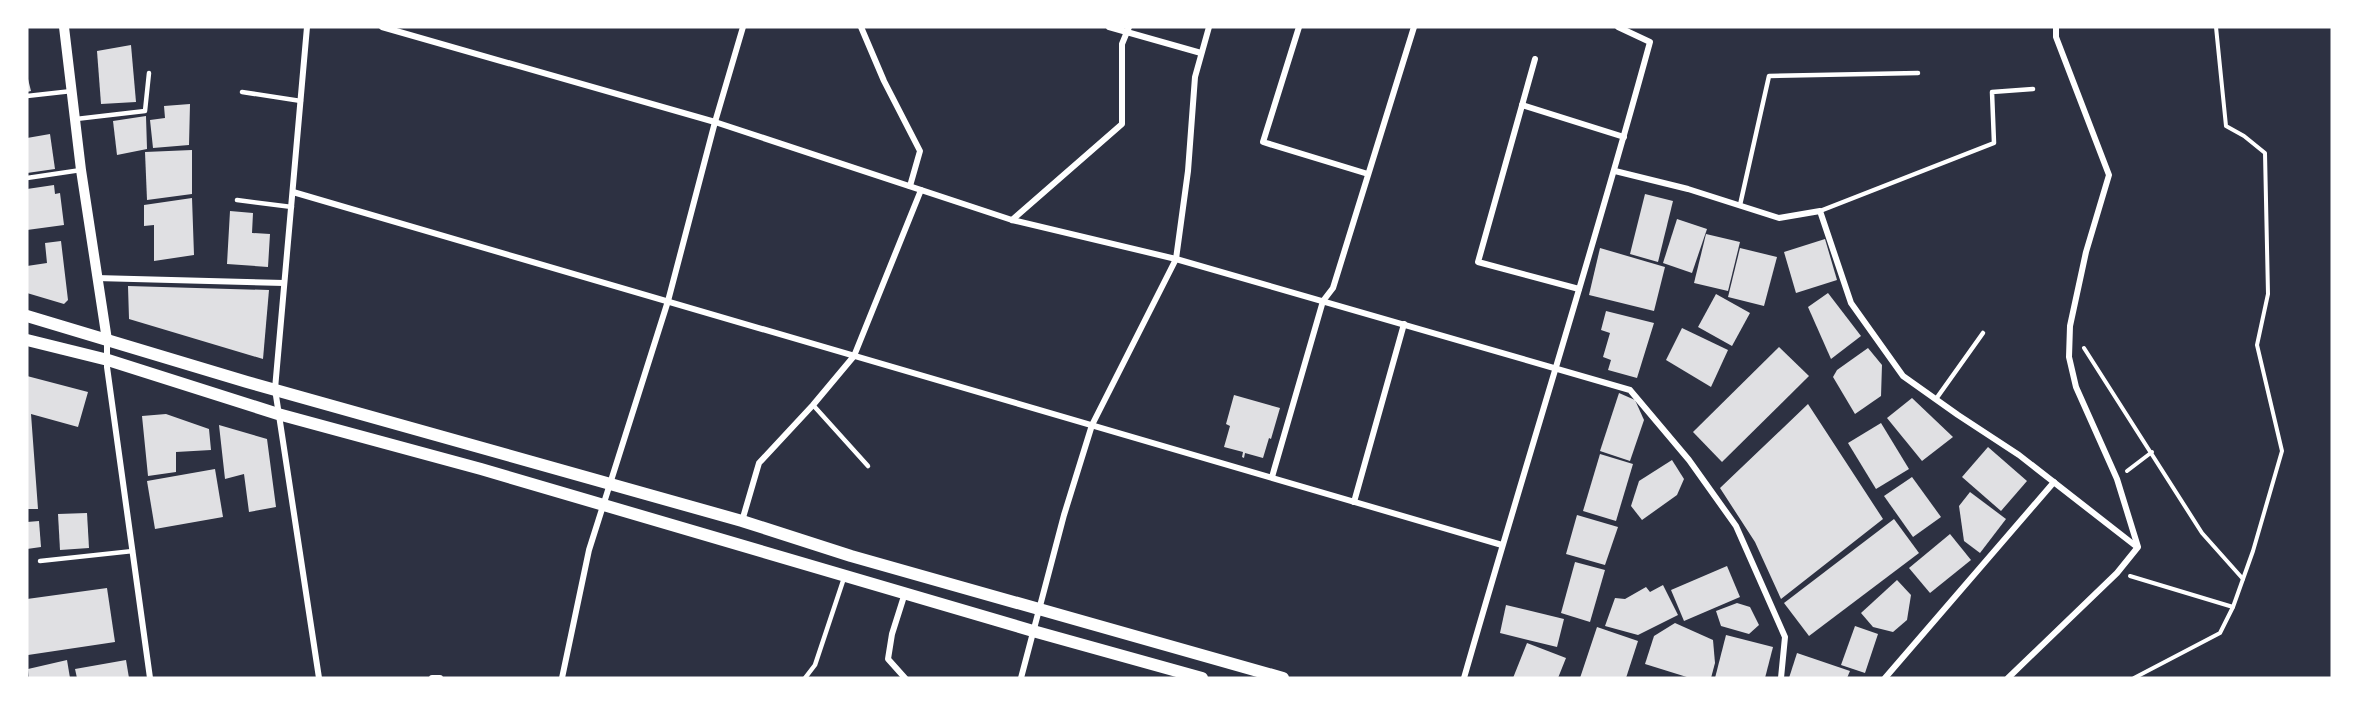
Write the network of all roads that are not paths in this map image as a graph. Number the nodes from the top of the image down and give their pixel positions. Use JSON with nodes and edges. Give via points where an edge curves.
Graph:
{"nodes":[{"id":1,"x":64,"y":27,"type":"edge"},
{"id":2,"x":307,"y":27,"type":"edge"},
{"id":3,"x":382,"y":27,"type":"edge"},
{"id":4,"x":743,"y":27,"type":"edge"},
{"id":5,"x":861,"y":27,"type":"edge"},
{"id":6,"x":1109,"y":27,"type":"edge"},
{"id":7,"x":1209,"y":27,"type":"edge"},
{"id":8,"x":1299,"y":27,"type":"edge"},
{"id":9,"x":1414,"y":27,"type":"edge"},
{"id":10,"x":1618,"y":27,"type":"edge"},
{"id":11,"x":2056,"y":27,"type":"edge"},
{"id":12,"x":1128,"y":30,"type":"edge"},
{"id":13,"x":1201,"y":53,"type":"junction"},
{"id":14,"x":1535,"y":59,"type":"dead end"},
{"id":15,"x":149,"y":73,"type":"dead end"},
{"id":16,"x":1918,"y":73,"type":"dead end"},
{"id":17,"x":2033,"y":89,"type":"dead end"},
{"id":18,"x":72,"y":91,"type":"junction"},
{"id":19,"x":242,"y":92,"type":"dead end"},
{"id":20,"x":27,"y":96,"type":"edge"},
{"id":21,"x":301,"y":102,"type":"junction"},
{"id":22,"x":1522,"y":105,"type":"junction"},
{"id":23,"x":75,"y":120,"type":"junction"},
{"id":24,"x":715,"y":122,"type":"junction"},
{"id":25,"x":1624,"y":137,"type":"junction"},
{"id":26,"x":81,"y":170,"type":"junction"},
{"id":27,"x":1615,"y":171,"type":"junction"},
{"id":28,"x":1368,"y":174,"type":"junction"},
{"id":29,"x":27,"y":178,"type":"edge"},
{"id":30,"x":910,"y":186,"type":"junction"},
{"id":31,"x":921,"y":190,"type":"junction"},
{"id":32,"x":293,"y":192,"type":"junction"},
{"id":33,"x":237,"y":200,"type":"dead end"},
{"id":34,"x":1740,"y":206,"type":"junction"},
{"id":35,"x":292,"y":207,"type":"junction"},
{"id":36,"x":1820,"y":211,"type":"junction"},
{"id":37,"x":1012,"y":220,"type":"junction"},
{"id":38,"x":1176,"y":259,"type":"junction"},
{"id":39,"x":96,"y":278,"type":"junction"},
{"id":40,"x":284,"y":283,"type":"junction"},
{"id":41,"x":1579,"y":289,"type":"junction"},
{"id":42,"x":668,"y":301,"type":"junction"},
{"id":43,"x":1323,"y":301,"type":"junction"},
{"id":44,"x":27,"y":316,"type":"edge"},
{"id":45,"x":1404,"y":324,"type":"junction"},
{"id":46,"x":1983,"y":333,"type":"dead end"},
{"id":47,"x":27,"y":340,"type":"edge"},
{"id":48,"x":107,"y":340,"type":"junction"},
{"id":49,"x":854,"y":356,"type":"junction"},
{"id":50,"x":108,"y":360,"type":"junction"},
{"id":51,"x":1555,"y":367,"type":"junction"},
{"id":52,"x":275,"y":389,"type":"junction"},
{"id":53,"x":1936,"y":399,"type":"junction"},
{"id":54,"x":813,"y":405,"type":"junction"},
{"id":55,"x":279,"y":414,"type":"junction"},
{"id":56,"x":1092,"y":425,"type":"junction"},
{"id":57,"x":868,"y":466,"type":"dead end"},
{"id":58,"x":1272,"y":477,"type":"junction"},
{"id":59,"x":2054,"y":482,"type":"junction"},
{"id":60,"x":609,"y":485,"type":"junction"},
{"id":61,"x":1354,"y":502,"type":"junction"},
{"id":62,"x":603,"y":504,"type":"junction"},
{"id":63,"x":742,"y":521,"type":"junction"},
{"id":64,"x":1502,"y":545,"type":"junction"},
{"id":65,"x":2138,"y":547,"type":"junction"},
{"id":66,"x":133,"y":550,"type":"junction"},
{"id":67,"x":40,"y":561,"type":"dead end"},
{"id":68,"x":845,"y":576,"type":"junction"},
{"id":69,"x":905,"y":593,"type":"junction"},
{"id":70,"x":1038,"y":609,"type":"junction"},
{"id":71,"x":1033,"y":631,"type":"junction"},
{"id":72,"x":150,"y":678,"type":"edge"},
{"id":73,"x":319,"y":678,"type":"edge"},
{"id":74,"x":432,"y":678,"type":"edge"},
{"id":75,"x":440,"y":678,"type":"edge"},
{"id":76,"x":562,"y":678,"type":"edge"},
{"id":77,"x":806,"y":678,"type":"edge"},
{"id":78,"x":905,"y":678,"type":"edge"},
{"id":79,"x":1021,"y":678,"type":"edge"},
{"id":80,"x":1202,"y":678,"type":"edge"},
{"id":81,"x":1283,"y":678,"type":"edge"},
{"id":82,"x":1464,"y":678,"type":"edge"},
{"id":83,"x":1781,"y":678,"type":"edge"},
{"id":84,"x":1886,"y":678,"type":"edge"},
{"id":85,"x":2008,"y":678,"type":"edge"}],
"edges":[{"from":1,"to":18,"type":"street"},
{"from":2,"to":21,"type":"street"},
{"from":3,"to":24,"type":"street"},
{"from":4,"to":24,"type":"street"},
{"from":5,"to":30,"type":"street","via":[[920,151]]},
{"from":6,"to":12,"type":"street"},
{"from":7,"to":13,"type":"street"},
{"from":8,"to":28,"type":"street","via":[[1263,142]]},
{"from":9,"to":28,"type":"street"},
{"from":10,"to":25,"type":"street","via":[[1650,42]]},
{"from":11,"to":65,"type":"street","via":[[2056,37],[2109,175],[2086,252],[2070,326],[2069,357],[2076,387],[2117,479]]},
{"from":12,"to":13,"type":"street"},
{"from":12,"to":37,"type":"street","via":[[1122,44],[1122,124]]},
{"from":13,"to":38,"type":"street","via":[[1195,77]]},
{"from":14,"to":22,"type":"street"},
{"from":15,"to":23,"type":"lane","via":[[146,111]]},
{"from":16,"to":34,"type":"lane","via":[[1769,76]]},
{"from":17,"to":36,"type":"lane","via":[[1992,92],[1994,142]]},
{"from":18,"to":20,"type":"lane"},
{"from":18,"to":23,"type":"street"},
{"from":19,"to":21,"type":"lane"},
{"from":21,"to":32,"type":"street"},
{"from":22,"to":25,"type":"street"},
{"from":22,"to":41,"type":"street","via":[[1478,262]]},
{"from":23,"to":26,"type":"street"},
{"from":24,"to":30,"type":"street"},
{"from":24,"to":42,"type":"street"},
{"from":25,"to":27,"type":"street"},
{"from":26,"to":29,"type":"lane"},
{"from":26,"to":39,"type":"street"},
{"from":27,"to":34,"type":"street"},
{"from":27,"to":41,"type":"street"},
{"from":28,"to":43,"type":"street","via":[[1333,288]]},
{"from":30,"to":31,"type":"street"},
{"from":31,"to":37,"type":"street"},
{"from":31,"to":49,"type":"street"},
{"from":32,"to":35,"type":"street"},
{"from":32,"to":42,"type":"street"},
{"from":33,"to":35,"type":"lane"},
{"from":34,"to":36,"type":"street","via":[[1779,218]]},
{"from":35,"to":40,"type":"street"},
{"from":36,"to":53,"type":"street","via":[[1851,303],[1903,376]]},
{"from":37,"to":38,"type":"street"},
{"from":38,"to":43,"type":"street"},
{"from":38,"to":56,"type":"street"},
{"from":39,"to":40,"type":"street"},
{"from":39,"to":48,"type":"street"},
{"from":40,"to":52,"type":"street"},
{"from":41,"to":51,"type":"street"},
{"from":42,"to":49,"type":"street"},
{"from":42,"to":60,"type":"street"},
{"from":43,"to":45,"type":"street"},
{"from":43,"to":58,"type":"street"},
{"from":44,"to":48,"type":"main road"},
{"from":45,"to":51,"type":"street"},
{"from":45,"to":61,"type":"street"},
{"from":46,"to":53,"type":"lane"},
{"from":47,"to":50,"type":"main road"},
{"from":48,"to":50,"type":"street"},
{"from":48,"to":52,"type":"main road"},
{"from":49,"to":54,"type":"street"},
{"from":49,"to":56,"type":"street"},
{"from":50,"to":55,"type":"main road"},
{"from":50,"to":66,"type":"street"},
{"from":51,"to":64,"type":"street"},
{"from":51,"to":83,"type":"street","via":[[1630,390],[1689,460],[1736,526],[1785,637]]},
{"from":52,"to":55,"type":"street"},
{"from":52,"to":60,"type":"main road"},
{"from":53,"to":59,"type":"street"},
{"from":54,"to":57,"type":"lane"},
{"from":54,"to":63,"type":"street","via":[[759,463]]},
{"from":55,"to":62,"type":"main road"},
{"from":55,"to":73,"type":"street"},
{"from":56,"to":58,"type":"street"},
{"from":56,"to":70,"type":"street"},
{"from":58,"to":61,"type":"street"},
{"from":59,"to":65,"type":"street"},
{"from":59,"to":84,"type":"street"},
{"from":60,"to":62,"type":"street"},
{"from":60,"to":63,"type":"main road"},
{"from":61,"to":64,"type":"street"},
{"from":62,"to":68,"type":"main road"},
{"from":62,"to":76,"type":"street","via":[[589,550]]},
{"from":63,"to":70,"type":"main road"},
{"from":64,"to":82,"type":"street"},
{"from":65,"to":85,"type":"street","via":[[2117,573]]},
{"from":66,"to":67,"type":"lane"},
{"from":66,"to":72,"type":"street"},
{"from":68,"to":69,"type":"main road"},
{"from":68,"to":77,"type":"lane","via":[[815,664]]},
{"from":69,"to":71,"type":"main road"},
{"from":69,"to":78,"type":"street","via":[[888,659]]},
{"from":70,"to":71,"type":"street"},
{"from":70,"to":81,"type":"main road"},
{"from":71,"to":79,"type":"street"},
{"from":71,"to":80,"type":"main road"},
{"from":74,"to":75,"type":"street"}]}
